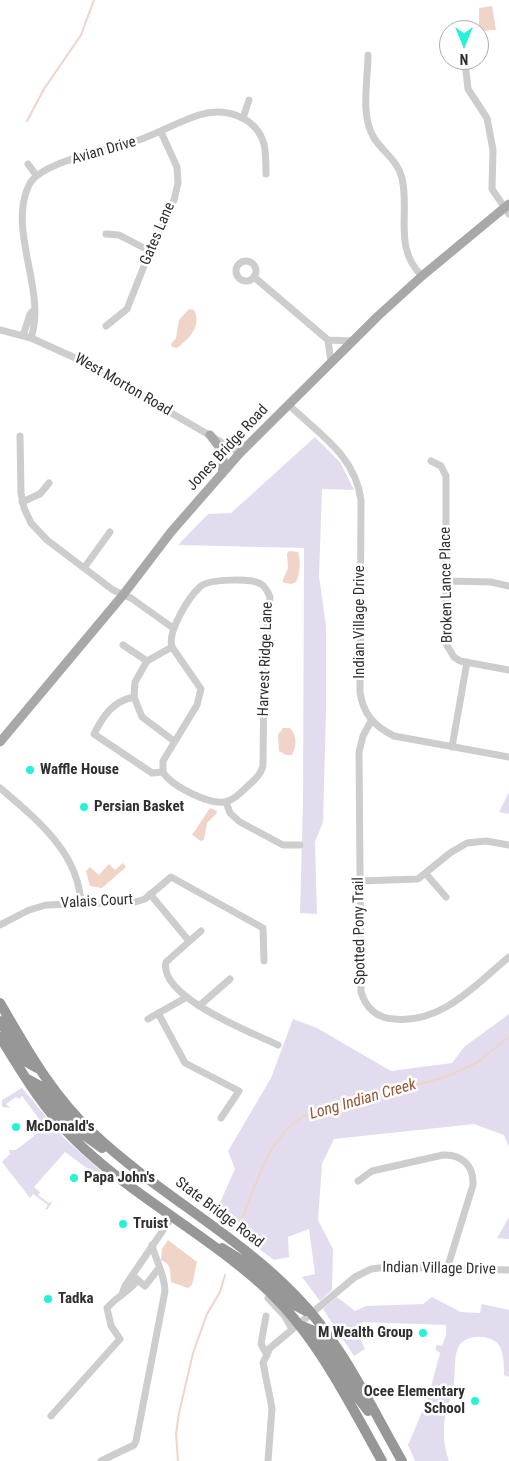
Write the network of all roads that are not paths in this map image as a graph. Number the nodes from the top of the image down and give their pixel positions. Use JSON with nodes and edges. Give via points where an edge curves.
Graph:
{"nodes":[{"id":1,"x":368,"y":55,"type":"dead end"},
{"id":2,"x":466,"y":70,"type":"edge"},
{"id":3,"x":250,"y":100,"type":"dead end"},
{"id":4,"x":243,"y":118,"type":"junction"},
{"id":5,"x":161,"y":132,"type":"junction"},
{"id":6,"x":28,"y":164,"type":"dead end"},
{"id":7,"x":266,"y":174,"type":"dead end"},
{"id":8,"x":36,"y":175,"type":"junction"},
{"id":9,"x":508,"y":209,"type":"edge"},
{"id":10,"x":106,"y":234,"type":"dead end"},
{"id":11,"x":150,"y":251,"type":"junction"},
{"id":12,"x":422,"y":276,"type":"junction"},
{"id":13,"x":254,"y":278,"type":"dead end"},
{"id":14,"x":34,"y":310,"type":"junction"},
{"id":15,"x":106,"y":326,"type":"dead end"},
{"id":16,"x":0,"y":330,"type":"edge"},
{"id":17,"x":23,"y":336,"type":"junction"},
{"id":18,"x":31,"y":338,"type":"junction"},
{"id":19,"x":328,"y":340,"type":"junction"},
{"id":20,"x":352,"y":341,"type":"junction"},
{"id":21,"x":331,"y":363,"type":"junction"},
{"id":22,"x":288,"y":405,"type":"junction"},
{"id":23,"x":210,"y":435,"type":"junction"},
{"id":24,"x":20,"y":436,"type":"dead end"},
{"id":25,"x":240,"y":453,"type":"junction"},
{"id":26,"x":431,"y":461,"type":"dead end"},
{"id":27,"x":222,"y":474,"type":"junction"},
{"id":28,"x":49,"y":483,"type":"dead end"},
{"id":29,"x":22,"y":502,"type":"junction"},
{"id":30,"x":110,"y":532,"type":"dead end"},
{"id":31,"x":84,"y":568,"type":"junction"},
{"id":32,"x":446,"y":581,"type":"junction"},
{"id":33,"x":509,"y":586,"type":"edge"},
{"id":34,"x":123,"y":595,"type":"junction"},
{"id":35,"x":173,"y":628,"type":"junction"},
{"id":36,"x":123,"y":645,"type":"dead end"},
{"id":37,"x":172,"y":647,"type":"junction"},
{"id":38,"x":147,"y":661,"type":"junction"},
{"id":39,"x":467,"y":662,"type":"junction"},
{"id":40,"x":509,"y":670,"type":"edge"},
{"id":41,"x":134,"y":697,"type":"junction"},
{"id":42,"x":372,"y":721,"type":"junction"},
{"id":43,"x":174,"y":741,"type":"junction"},
{"id":44,"x":0,"y":742,"type":"edge"},
{"id":45,"x":452,"y":747,"type":"junction"},
{"id":46,"x":509,"y":757,"type":"edge"},
{"id":47,"x":163,"y":772,"type":"junction"},
{"id":48,"x":0,"y":788,"type":"edge"},
{"id":49,"x":226,"y":802,"type":"junction"},
{"id":50,"x":300,"y":846,"type":"dead end"},
{"id":51,"x":509,"y":846,"type":"edge"},
{"id":52,"x":426,"y":874,"type":"junction"},
{"id":53,"x":360,"y":881,"type":"junction"},
{"id":54,"x":150,"y":894,"type":"junction"},
{"id":55,"x":446,"y":897,"type":"dead end"},
{"id":56,"x":81,"y":904,"type":"junction"},
{"id":57,"x":0,"y":925,"type":"edge"},
{"id":58,"x":201,"y":931,"type":"dead end"},
{"id":59,"x":190,"y":941,"type":"junction"},
{"id":60,"x":509,"y":957,"type":"edge"},
{"id":61,"x":264,"y":961,"type":"dead end"},
{"id":62,"x":230,"y":979,"type":"dead end"},
{"id":63,"x":188,"y":997,"type":"junction"},
{"id":64,"x":0,"y":1003,"type":"edge"},
{"id":65,"x":199,"y":1006,"type":"junction"},
{"id":66,"x":158,"y":1013,"type":"junction"},
{"id":67,"x":148,"y":1019,"type":"dead end"},
{"id":68,"x":0,"y":1021,"type":"edge"},
{"id":69,"x":0,"y":1037,"type":"edge"},
{"id":70,"x":278,"y":1045,"type":"dead end"},
{"id":71,"x":38,"y":1068,"type":"junction"},
{"id":72,"x":24,"y":1077,"type":"junction"},
{"id":73,"x":220,"y":1118,"type":"dead end"},
{"id":74,"x":128,"y":1163,"type":"junction"},
{"id":75,"x":358,"y":1181,"type":"dead end"},
{"id":76,"x":172,"y":1217,"type":"junction"},
{"id":77,"x":202,"y":1239,"type":"junction"},
{"id":78,"x":152,"y":1245,"type":"junction"},
{"id":79,"x":159,"y":1268,"type":"junction"},
{"id":80,"x":447,"y":1268,"type":"junction"},
{"id":81,"x":509,"y":1270,"type":"edge"},
{"id":82,"x":135,"y":1278,"type":"junction"},
{"id":83,"x":311,"y":1313,"type":"junction"},
{"id":84,"x":266,"y":1316,"type":"dead end"},
{"id":85,"x":295,"y":1327,"type":"junction"},
{"id":86,"x":267,"y":1355,"type":"junction"},
{"id":87,"x":51,"y":1416,"type":"dead end"},
{"id":88,"x":384,"y":1429,"type":"junction"},
{"id":89,"x":101,"y":1461,"type":"edge"},
{"id":90,"x":268,"y":1461,"type":"edge"},
{"id":91,"x":382,"y":1461,"type":"edge"},
{"id":92,"x":402,"y":1461,"type":"edge"}],
"edges":[{"from":1,"to":12,"type":"street","via":[[368,125],[402,176],[404,246],[410,263]]},
{"from":2,"to":9,"type":"street","via":[[468,89],[486,118],[492,145],[493,191]]},
{"from":3,"to":4,"type":"street"},
{"from":4,"to":5,"type":"street","name":"Avian Drive","via":[[223,111],[207,113]]},
{"from":4,"to":7,"type":"street","via":[[264,143]]},
{"from":5,"to":8,"type":"street","name":"Avian Drive","via":[[70,160]]},
{"from":5,"to":11,"type":"street","name":"Gates Lane","via":[[176,167],[178,183],[174,200]]},
{"from":6,"to":8,"type":"street"},
{"from":8,"to":14,"type":"street","via":[[29,185],[21,212]]},
{"from":9,"to":12,"type":"main road","name":"Jones Bridge Road"},
{"from":10,"to":11,"type":"street","via":[[119,235]]},
{"from":11,"to":15,"type":"street","name":"Gates Lane","via":[[127,309]]},
{"from":12,"to":20,"type":"main road","name":"Jones Bridge Road"},
{"from":13,"to":19,"type":"street"},
{"from":14,"to":17,"type":"street"},
{"from":14,"to":18,"type":"street","via":[[36,316]]},
{"from":16,"to":17,"type":"street","name":"West Morton Road"},
{"from":17,"to":18,"type":"street","name":"West Morton Road"},
{"from":18,"to":23,"type":"street","name":"West Morton Road","via":[[82,361]]},
{"from":19,"to":20,"type":"street"},
{"from":19,"to":21,"type":"street"},
{"from":20,"to":21,"type":"main road","name":"Jones Bridge Road"},
{"from":21,"to":22,"type":"main road","name":"Jones Bridge Road"},
{"from":22,"to":25,"type":"main road","name":"Jones Bridge Road"},
{"from":22,"to":42,"type":"street","name":"Indian Village Drive","via":[[344,456],[358,484],[360,692],[363,707]]},
{"from":23,"to":25,"type":"street","name":"West Morton Road"},
{"from":23,"to":27,"type":"main road","via":[[222,448]]},
{"from":24,"to":29,"type":"street"},
{"from":25,"to":27,"type":"main road","name":"Jones Bridge Road"},
{"from":26,"to":32,"type":"street","name":"Broken Lance Place","via":[[441,466],[446,476]]},
{"from":27,"to":34,"type":"main road","name":"Jones Bridge Road","via":[[171,532]]},
{"from":28,"to":29,"type":"street","via":[[40,494]]},
{"from":29,"to":31,"type":"street","via":[[26,516],[35,528]]},
{"from":30,"to":31,"type":"street"},
{"from":31,"to":34,"type":"street"},
{"from":32,"to":33,"type":"street","via":[[491,582]]},
{"from":32,"to":39,"type":"street","name":"Broken Lance Place","via":[[446,644],[454,657]]},
{"from":34,"to":35,"type":"street"},
{"from":34,"to":44,"type":"main road","name":"Jones Bridge Road"},
{"from":35,"to":37,"type":"street"},
{"from":35,"to":49,"type":"street","name":"Harvest Ridge Lane","via":[[198,590],[208,583],[255,582],[265,587],[270,597],[264,668],[263,766],[259,776]]},
{"from":36,"to":38,"type":"street"},
{"from":37,"to":38,"type":"street"},
{"from":37,"to":43,"type":"street","via":[[201,688],[197,705]]},
{"from":38,"to":41,"type":"street","via":[[135,682]]},
{"from":39,"to":40,"type":"street","name":"Broken Lance Place"},
{"from":39,"to":45,"type":"street"},
{"from":41,"to":43,"type":"street","via":[[142,718]]},
{"from":41,"to":47,"type":"street","via":[[114,704],[94,734],[152,773]]},
{"from":42,"to":45,"type":"street","name":"Indian Village Drive","via":[[394,736]]},
{"from":42,"to":53,"type":"street","name":"Spotted Pony Trail","via":[[363,736],[360,752]]},
{"from":43,"to":47,"type":"street","via":[[163,761]]},
{"from":45,"to":46,"type":"street","name":"Indian Village Drive"},
{"from":47,"to":49,"type":"street","via":[[176,784],[203,799]]},
{"from":48,"to":56,"type":"street","via":[[53,836],[76,876]]},
{"from":49,"to":50,"type":"street","via":[[230,813],[240,822],[283,844]]},
{"from":51,"to":52,"type":"street","via":[[476,842],[448,850]]},
{"from":52,"to":53,"type":"street","via":[[411,880]]},
{"from":52,"to":55,"type":"street"},
{"from":53,"to":60,"type":"street","name":"Spotted Pony Trail","via":[[361,992],[368,1007],[376,1014],[402,1020],[430,1016],[453,1004]]},
{"from":54,"to":56,"type":"street","name":"Valais Court","via":[[135,902]]},
{"from":54,"to":59,"type":"street"},
{"from":54,"to":61,"type":"street","name":"Valais Court","via":[[171,877],[264,928]]},
{"from":56,"to":57,"type":"street","name":"Valais Court","via":[[37,908]]},
{"from":58,"to":59,"type":"street"},
{"from":59,"to":63,"type":"street","via":[[166,962],[165,968],[179,991]]},
{"from":62,"to":65,"type":"street"},
{"from":63,"to":65,"type":"street"},
{"from":63,"to":66,"type":"street"},
{"from":64,"to":71,"type":"highway","name":"State Bridge Road"},
{"from":65,"to":70,"type":"street"},
{"from":66,"to":67,"type":"street"},
{"from":66,"to":73,"type":"street","via":[[185,1063],[239,1091]]},
{"from":68,"to":71,"type":"highway","via":[[23,1060]]},
{"from":69,"to":72,"type":"highway","name":"State Bridge Road"},
{"from":71,"to":74,"type":"highway","name":"State Bridge Road","via":[[92,1132]]},
{"from":72,"to":74,"type":"highway","via":[[40,1086],[85,1137]]},
{"from":72,"to":76,"type":"highway","name":"State Bridge Road","via":[[48,1111],[74,1139]]},
{"from":74,"to":83,"type":"highway","name":"State Bridge Road","via":[[268,1268]]},
{"from":75,"to":80,"type":"street","via":[[372,1171],[443,1155],[455,1156],[466,1162],[472,1172],[473,1185]]},
{"from":76,"to":77,"type":"highway","name":"State Bridge Road"},
{"from":76,"to":78,"type":"street"},
{"from":77,"to":83,"type":"highway","via":[[240,1258],[291,1303]]},
{"from":77,"to":85,"type":"highway","name":"State Bridge Road","via":[[261,1284]]},
{"from":78,"to":79,"type":"street"},
{"from":78,"to":82,"type":"street"},
{"from":79,"to":82,"type":"street","via":[[145,1286]]},
{"from":79,"to":89,"type":"street","via":[[166,1288],[136,1441]]},
{"from":80,"to":81,"type":"street","name":"Indian Village Drive"},
{"from":80,"to":83,"type":"street","name":"Indian Village Drive","via":[[371,1269],[355,1277]]},
{"from":82,"to":87,"type":"street","via":[[107,1308],[111,1326],[120,1339]]},
{"from":83,"to":85,"type":"street","name":"Indian Village Drive"},
{"from":83,"to":88,"type":"highway","name":"State Bridge Road","via":[[333,1342]]},
{"from":84,"to":86,"type":"street","via":[[261,1344]]},
{"from":85,"to":86,"type":"street","name":"Indian Village Drive","via":[[270,1348]]},
{"from":85,"to":88,"type":"highway","via":[[314,1331],[320,1337],[355,1394]]},
{"from":85,"to":91,"type":"highway","name":"State Bridge Road","via":[[315,1345]]},
{"from":86,"to":90,"type":"street","via":[[263,1362],[272,1408]]},
{"from":88,"to":92,"type":"highway","name":"State Bridge Road"}]}
